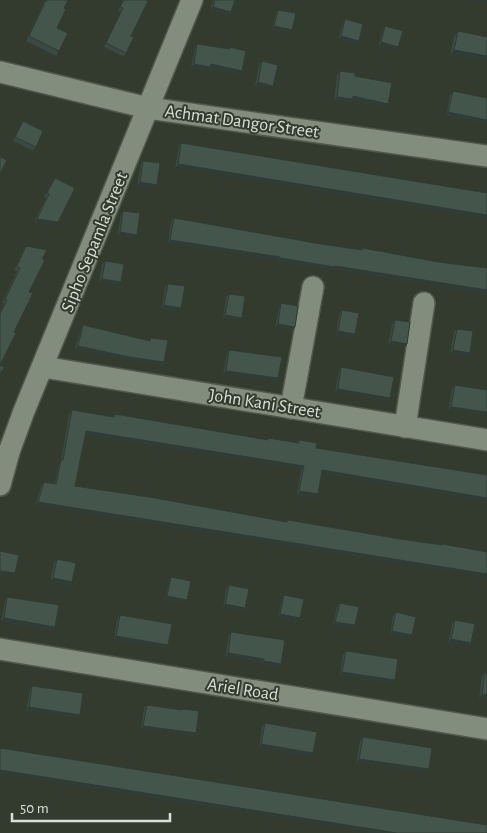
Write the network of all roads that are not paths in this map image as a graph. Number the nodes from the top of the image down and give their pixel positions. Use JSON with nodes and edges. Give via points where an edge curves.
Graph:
{"nodes":[{"id":1,"x":192,"y":0,"type":"edge"},
{"id":2,"x":0,"y":72,"type":"edge"},
{"id":3,"x":148,"y":108,"type":"junction"},
{"id":4,"x":487,"y":156,"type":"edge"},
{"id":5,"x":313,"y":287,"type":"dead end"},
{"id":6,"x":424,"y":303,"type":"dead end"},
{"id":7,"x":43,"y":367,"type":"junction"},
{"id":8,"x":291,"y":408,"type":"junction"},
{"id":9,"x":405,"y":427,"type":"junction"},
{"id":10,"x":487,"y":440,"type":"edge"},
{"id":11,"x":0,"y":485,"type":"edge"},
{"id":12,"x":0,"y":648,"type":"edge"},
{"id":13,"x":487,"y":729,"type":"edge"}],
"edges":[{"from":1,"to":3,"type":"street","name":"Sipho Sepamla Street"},
{"from":2,"to":3,"type":"street","name":"Achmat Dangor Street"},
{"from":3,"to":4,"type":"street","name":"Achmat Dangor Street"},
{"from":3,"to":7,"type":"street","name":"Sipho Sepamla Street"},
{"from":5,"to":8,"type":"street"},
{"from":6,"to":9,"type":"street"},
{"from":7,"to":8,"type":"street","name":"John Kani Street"},
{"from":7,"to":11,"type":"street","name":"Sipho Sepamla Street","via":[[9,452]]},
{"from":8,"to":9,"type":"street","name":"John Kani Street"},
{"from":9,"to":10,"type":"street","name":"John Kani Street"},
{"from":12,"to":13,"type":"street","name":"Ariel Road"}]}
